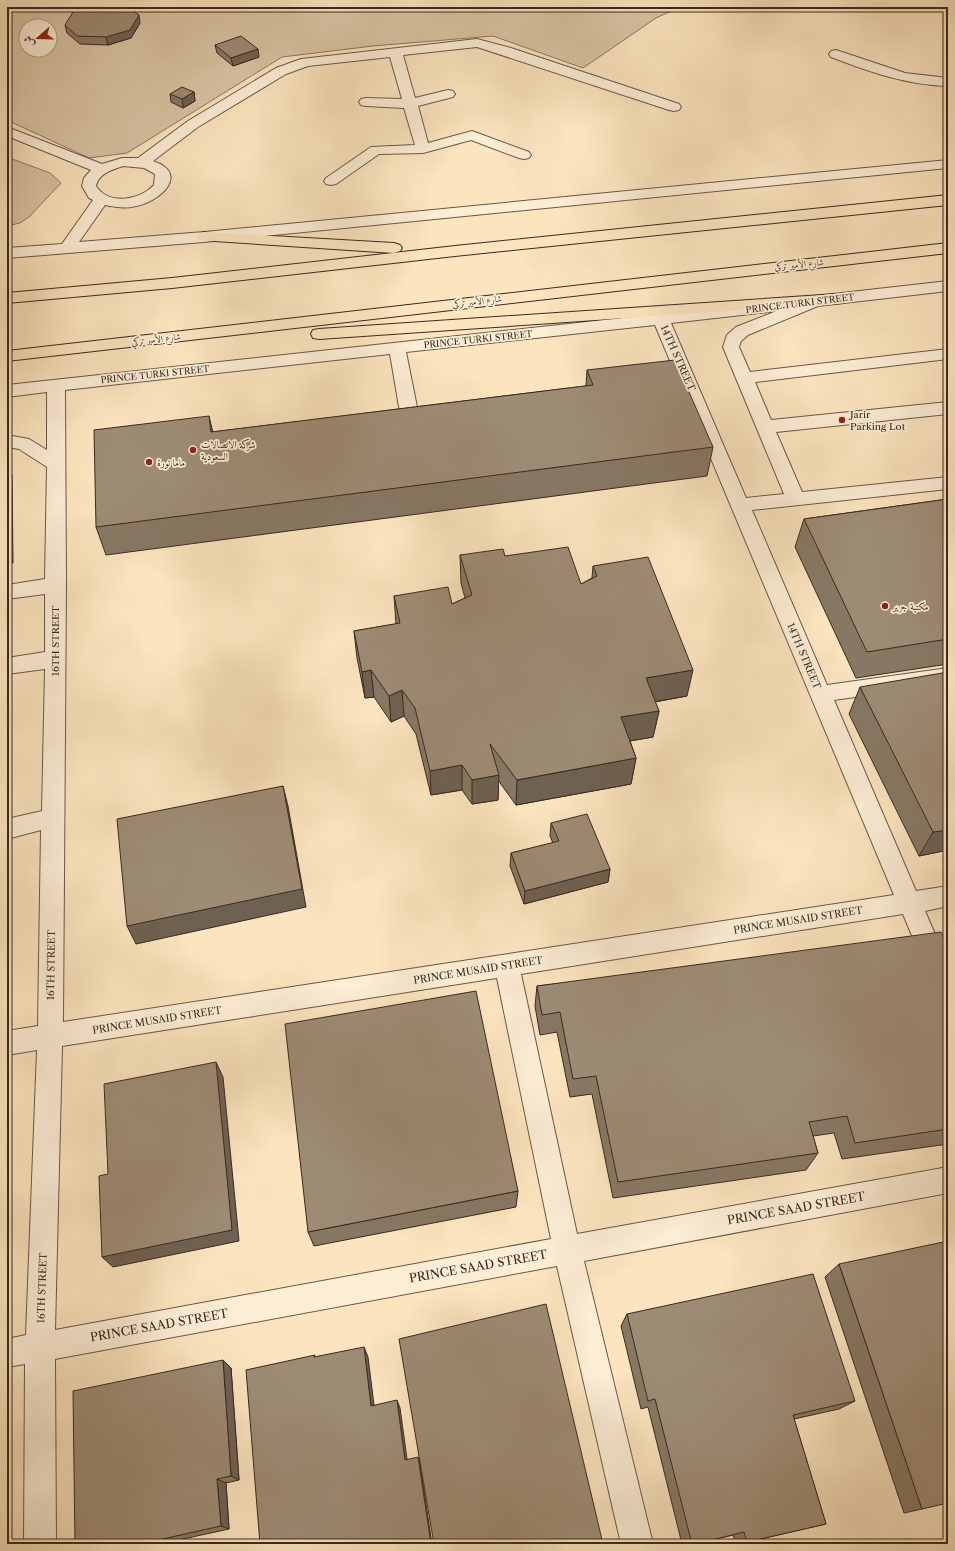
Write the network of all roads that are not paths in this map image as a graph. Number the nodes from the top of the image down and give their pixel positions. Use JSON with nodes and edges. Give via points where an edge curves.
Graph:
{"nodes":[{"id":1,"x":395,"y":52,"type":"junction"},
{"id":2,"x":836,"y":54,"type":"dead end"},
{"id":3,"x":948,"y":82,"type":"edge"},
{"id":4,"x":448,"y":94,"type":"dead end"},
{"id":5,"x":366,"y":102,"type":"dead end"},
{"id":6,"x":410,"y":104,"type":"junction"},
{"id":7,"x":674,"y":107,"type":"dead end"},
{"id":8,"x":7,"y":130,"type":"edge"},
{"id":9,"x":423,"y":149,"type":"junction"},
{"id":10,"x":524,"y":154,"type":"dead end"},
{"id":11,"x":141,"y":163,"type":"junction"},
{"id":12,"x":948,"y":164,"type":"edge"},
{"id":13,"x":101,"y":169,"type":"junction"},
{"id":14,"x":331,"y":181,"type":"dead end"},
{"id":15,"x":101,"y":200,"type":"junction"},
{"id":16,"x":948,"y":200,"type":"edge"},
{"id":17,"x":204,"y":237,"type":"junction"},
{"id":18,"x":68,"y":247,"type":"junction"},
{"id":19,"x":948,"y":248,"type":"edge"},
{"id":20,"x":455,"y":251,"type":"junction"},
{"id":21,"x":7,"y":253,"type":"edge"},
{"id":22,"x":948,"y":286,"type":"edge"},
{"id":23,"x":7,"y":298,"type":"edge"},
{"id":24,"x":837,"y":299,"type":"junction"},
{"id":25,"x":816,"y":301,"type":"junction"},
{"id":26,"x":661,"y":319,"type":"junction"},
{"id":27,"x":397,"y":348,"type":"junction"},
{"id":28,"x":35,"y":353,"type":"junction"},
{"id":29,"x":948,"y":354,"type":"edge"},
{"id":30,"x":7,"y":356,"type":"edge"},
{"id":31,"x":745,"y":378,"type":"junction"},
{"id":32,"x":56,"y":385,"type":"junction"},
{"id":33,"x":7,"y":391,"type":"edge"},
{"id":34,"x":408,"y":407,"type":"edge"},
{"id":35,"x":948,"y":408,"type":"edge"},
{"id":36,"x":765,"y":427,"type":"junction"},
{"id":37,"x":7,"y":441,"type":"edge"},
{"id":38,"x":56,"y":464,"type":"junction"},
{"id":39,"x":948,"y":483,"type":"edge"},
{"id":40,"x":796,"y":499,"type":"junction"},
{"id":41,"x":740,"y":505,"type":"junction"},
{"id":42,"x":56,"y":585,"type":"junction"},
{"id":43,"x":7,"y":592,"type":"edge"},
{"id":44,"x":55,"y":659,"type":"junction"},
{"id":45,"x":7,"y":666,"type":"edge"},
{"id":46,"x":948,"y":676,"type":"edge"},
{"id":47,"x":820,"y":694,"type":"junction"},
{"id":48,"x":53,"y":818,"type":"junction"},
{"id":49,"x":7,"y":829,"type":"edge"},
{"id":50,"x":948,"y":896,"type":"edge"},
{"id":51,"x":909,"y":903,"type":"junction"},
{"id":52,"x":507,"y":966,"type":"junction"},
{"id":53,"x":948,"y":993,"type":"edge"},
{"id":54,"x":50,"y":1036,"type":"junction"},
{"id":55,"x":7,"y":1043,"type":"edge"},
{"id":56,"x":948,"y":1180,"type":"edge"},
{"id":57,"x":567,"y":1250,"type":"junction"},
{"id":58,"x":40,"y":1347,"type":"junction"},
{"id":59,"x":7,"y":1353,"type":"edge"},
{"id":60,"x":40,"y":1544,"type":"edge"},
{"id":61,"x":637,"y":1544,"type":"edge"}],
"edges":[{"from":1,"to":6,"type":"street"},
{"from":1,"to":7,"type":"street","via":[[477,43]]},
{"from":1,"to":11,"type":"street","via":[[306,62],[281,71],[186,129]]},
{"from":2,"to":3,"type":"street","via":[[893,76]]},
{"from":4,"to":6,"type":"street"},
{"from":5,"to":6,"type":"street"},
{"from":6,"to":9,"type":"street"},
{"from":8,"to":13,"type":"street"},
{"from":9,"to":10,"type":"street","via":[[472,135]]},
{"from":9,"to":14,"type":"street","via":[[376,150]]},
{"from":11,"to":13,"type":"street","via":[[122,162]]},
{"from":11,"to":15,"type":"street","via":[[161,172],[163,179],[156,192],[123,203]]},
{"from":12,"to":17,"type":"street"},
{"from":13,"to":15,"type":"street","via":[[89,182],[89,189]]},
{"from":15,"to":18,"type":"street"},
{"from":16,"to":20,"type":"main road"},
{"from":17,"to":18,"type":"street"},
{"from":17,"to":20,"type":"main road"},
{"from":18,"to":21,"type":"street"},
{"from":19,"to":28,"type":"main road","name":"شارع الأمير تركي"},
{"from":20,"to":23,"type":"main road","via":[[172,283]]},
{"from":22,"to":24,"type":"street","name":"PRINCE TURKI STREET"},
{"from":24,"to":25,"type":"street","name":"PRINCE TURKI STREET"},
{"from":24,"to":28,"type":"main road"},
{"from":25,"to":26,"type":"street","name":"PRINCE TURKI STREET"},
{"from":25,"to":31,"type":"street","via":[[742,331],[733,339],[731,347]]},
{"from":26,"to":27,"type":"street","name":"PRINCE TURKI STREET"},
{"from":26,"to":41,"type":"street","name":"14TH STREET"},
{"from":27,"to":32,"type":"street","name":"PRINCE TURKI STREET"},
{"from":27,"to":34,"type":"street"},
{"from":28,"to":30,"type":"main road","name":"شارع الأمير تركي"},
{"from":29,"to":31,"type":"street"},
{"from":31,"to":36,"type":"street"},
{"from":32,"to":33,"type":"street","name":"PRINCE TURKI STREET"},
{"from":32,"to":38,"type":"street","name":"16TH STREET"},
{"from":35,"to":36,"type":"street"},
{"from":36,"to":40,"type":"street"},
{"from":37,"to":38,"type":"street","via":[[23,443]]},
{"from":38,"to":42,"type":"street","name":"16TH STREET"},
{"from":39,"to":40,"type":"street"},
{"from":40,"to":41,"type":"street"},
{"from":41,"to":47,"type":"street","name":"14TH STREET"},
{"from":42,"to":43,"type":"street"},
{"from":42,"to":44,"type":"street","name":"16TH STREET"},
{"from":44,"to":45,"type":"street"},
{"from":44,"to":48,"type":"street","name":"16TH STREET"},
{"from":46,"to":47,"type":"street"},
{"from":47,"to":51,"type":"street","name":"14TH STREET"},
{"from":48,"to":49,"type":"street"},
{"from":48,"to":54,"type":"street","name":"16TH STREET"},
{"from":50,"to":51,"type":"street","name":"PRINCE MUSAID STREET"},
{"from":51,"to":52,"type":"street","name":"PRINCE MUSAID STREET"},
{"from":51,"to":53,"type":"street","name":"14TH STREET"},
{"from":52,"to":54,"type":"street","name":"PRINCE MUSAID STREET"},
{"from":52,"to":57,"type":"street"},
{"from":54,"to":55,"type":"street","name":"PRINCE MUSAID STREET"},
{"from":54,"to":58,"type":"street","name":"16TH STREET"},
{"from":56,"to":57,"type":"street","name":"PRINCE SAAD STREET"},
{"from":57,"to":58,"type":"street","name":"PRINCE SAAD STREET"},
{"from":57,"to":61,"type":"street"},
{"from":58,"to":59,"type":"street","name":"PRINCE SAAD STREET"},
{"from":58,"to":60,"type":"street","name":"16TH STREET"}]}
